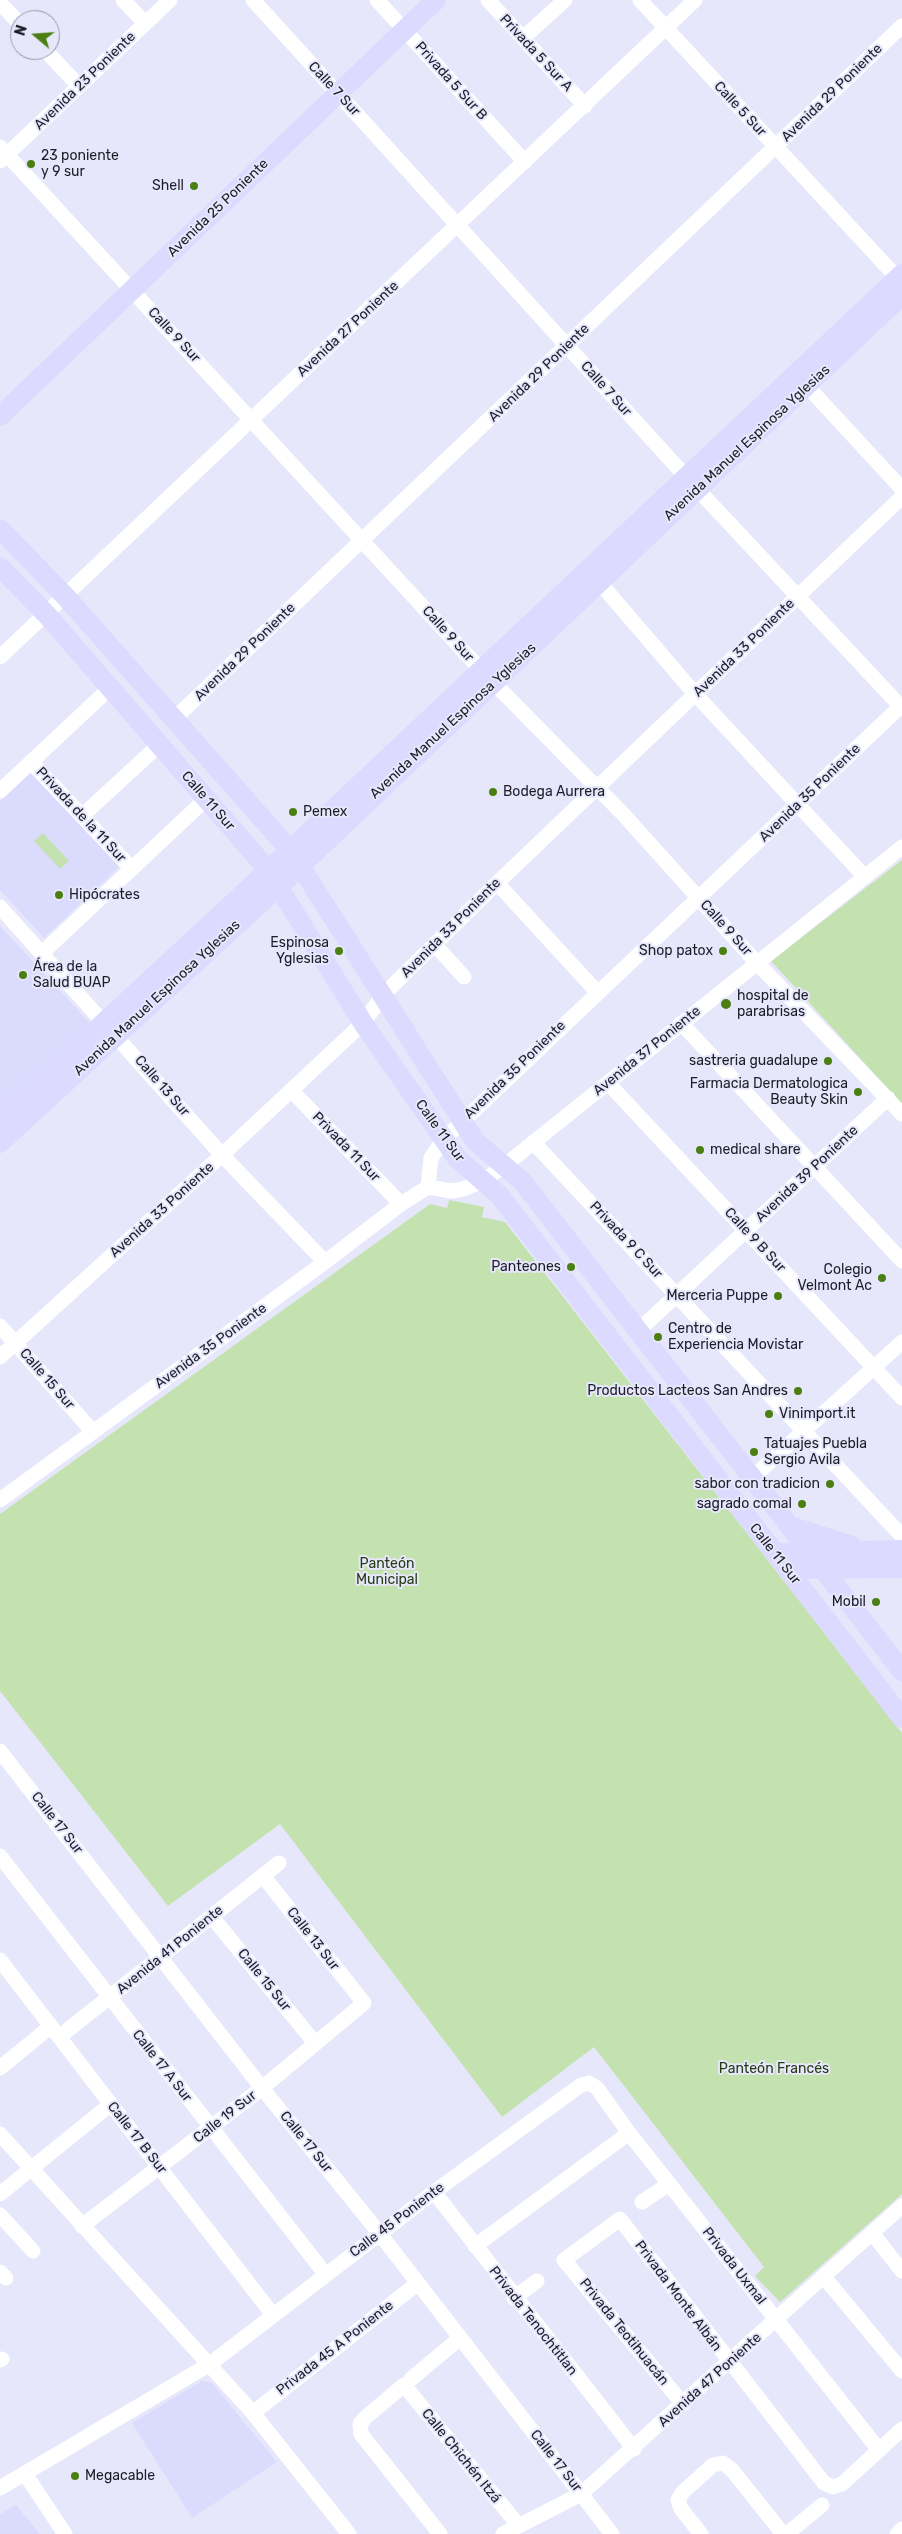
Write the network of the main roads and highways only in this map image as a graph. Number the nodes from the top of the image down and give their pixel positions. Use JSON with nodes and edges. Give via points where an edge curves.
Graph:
{"nodes":[{"id":1,"x":436,"y":0,"type":"edge"},
{"id":2,"x":901,"y":283,"type":"edge"},
{"id":3,"x":0,"y":416,"type":"edge"},
{"id":4,"x":692,"y":483,"type":"junction"},
{"id":5,"x":0,"y":529,"type":"edge"},
{"id":6,"x":0,"y":567,"type":"edge"},
{"id":7,"x":487,"y":677,"type":"junction"},
{"id":8,"x":295,"y":858,"type":"junction"},
{"id":9,"x":273,"y":878,"type":"junction"},
{"id":10,"x":110,"y":1028,"type":"junction"},
{"id":11,"x":0,"y":1118,"type":"edge"},
{"id":12,"x":0,"y":1143,"type":"edge"},
{"id":13,"x":790,"y":1526,"type":"junction"},
{"id":14,"x":902,"y":1550,"type":"edge"},
{"id":15,"x":868,"y":1551,"type":"junction"},
{"id":16,"x":810,"y":1552,"type":"junction"},
{"id":17,"x":775,"y":1553,"type":"junction"},
{"id":18,"x":902,"y":1568,"type":"edge"},
{"id":19,"x":787,"y":1569,"type":"junction"},
{"id":20,"x":823,"y":1569,"type":"junction"},
{"id":21,"x":902,"y":1671,"type":"edge"},
{"id":22,"x":902,"y":1718,"type":"edge"}],
"edges":[{"from":1,"to":3,"type":"main road","name":"Avenida 25 Poniente"},
{"from":2,"to":4,"type":"main road","name":"Avenida Manuel Espinosa Yglesias"},
{"from":2,"to":4,"type":"main road","name":"Avenida Manuel Espinosa Yglesias","via":[[807,386]]},
{"from":4,"to":7,"type":"main road","name":"Avenida Manuel Espinosa Yglesias"},
{"from":4,"to":7,"type":"main road","name":"Avenida Manuel Espinosa Yglesias","via":[[600,583]]},
{"from":5,"to":8,"type":"main road","name":"Calle 11 Sur","via":[[66,597]]},
{"from":6,"to":9,"type":"main road","name":"Calle 11 Sur","via":[[47,615]]},
{"from":7,"to":8,"type":"main road","name":"Avenida Manuel Espinosa Yglesias"},
{"from":8,"to":9,"type":"main road","name":"Avenida Manuel Espinosa Yglesias"},
{"from":8,"to":13,"type":"main road","name":"Calle 11 Sur","via":[[448,1099],[468,1116],[475,1141],[522,1181]]},
{"from":9,"to":10,"type":"main road","name":"Avenida Manuel Espinosa Yglesias"},
{"from":9,"to":17,"type":"main road","name":"Calle 11 Sur","via":[[363,1023],[457,1158],[500,1196]]},
{"from":10,"to":11,"type":"main road","name":"Avenida Manuel Espinosa Yglesias"},
{"from":10,"to":12,"type":"main road","name":"Avenida Manuel Espinosa Yglesias"},
{"from":13,"to":15,"type":"main road"},
{"from":13,"to":16,"type":"main road","name":"Calle 11 Sur"},
{"from":14,"to":15,"type":"main road"},
{"from":15,"to":16,"type":"main road"},
{"from":16,"to":17,"type":"main road"},
{"from":16,"to":20,"type":"main road","name":"Calle 11 Sur"},
{"from":17,"to":19,"type":"main road","name":"Calle 11 Sur"},
{"from":18,"to":20,"type":"main road"},
{"from":19,"to":20,"type":"main road"},
{"from":19,"to":22,"type":"main road","name":"Calle 11 Sur"},
{"from":20,"to":21,"type":"main road","name":"Calle 11 Sur"}]}
